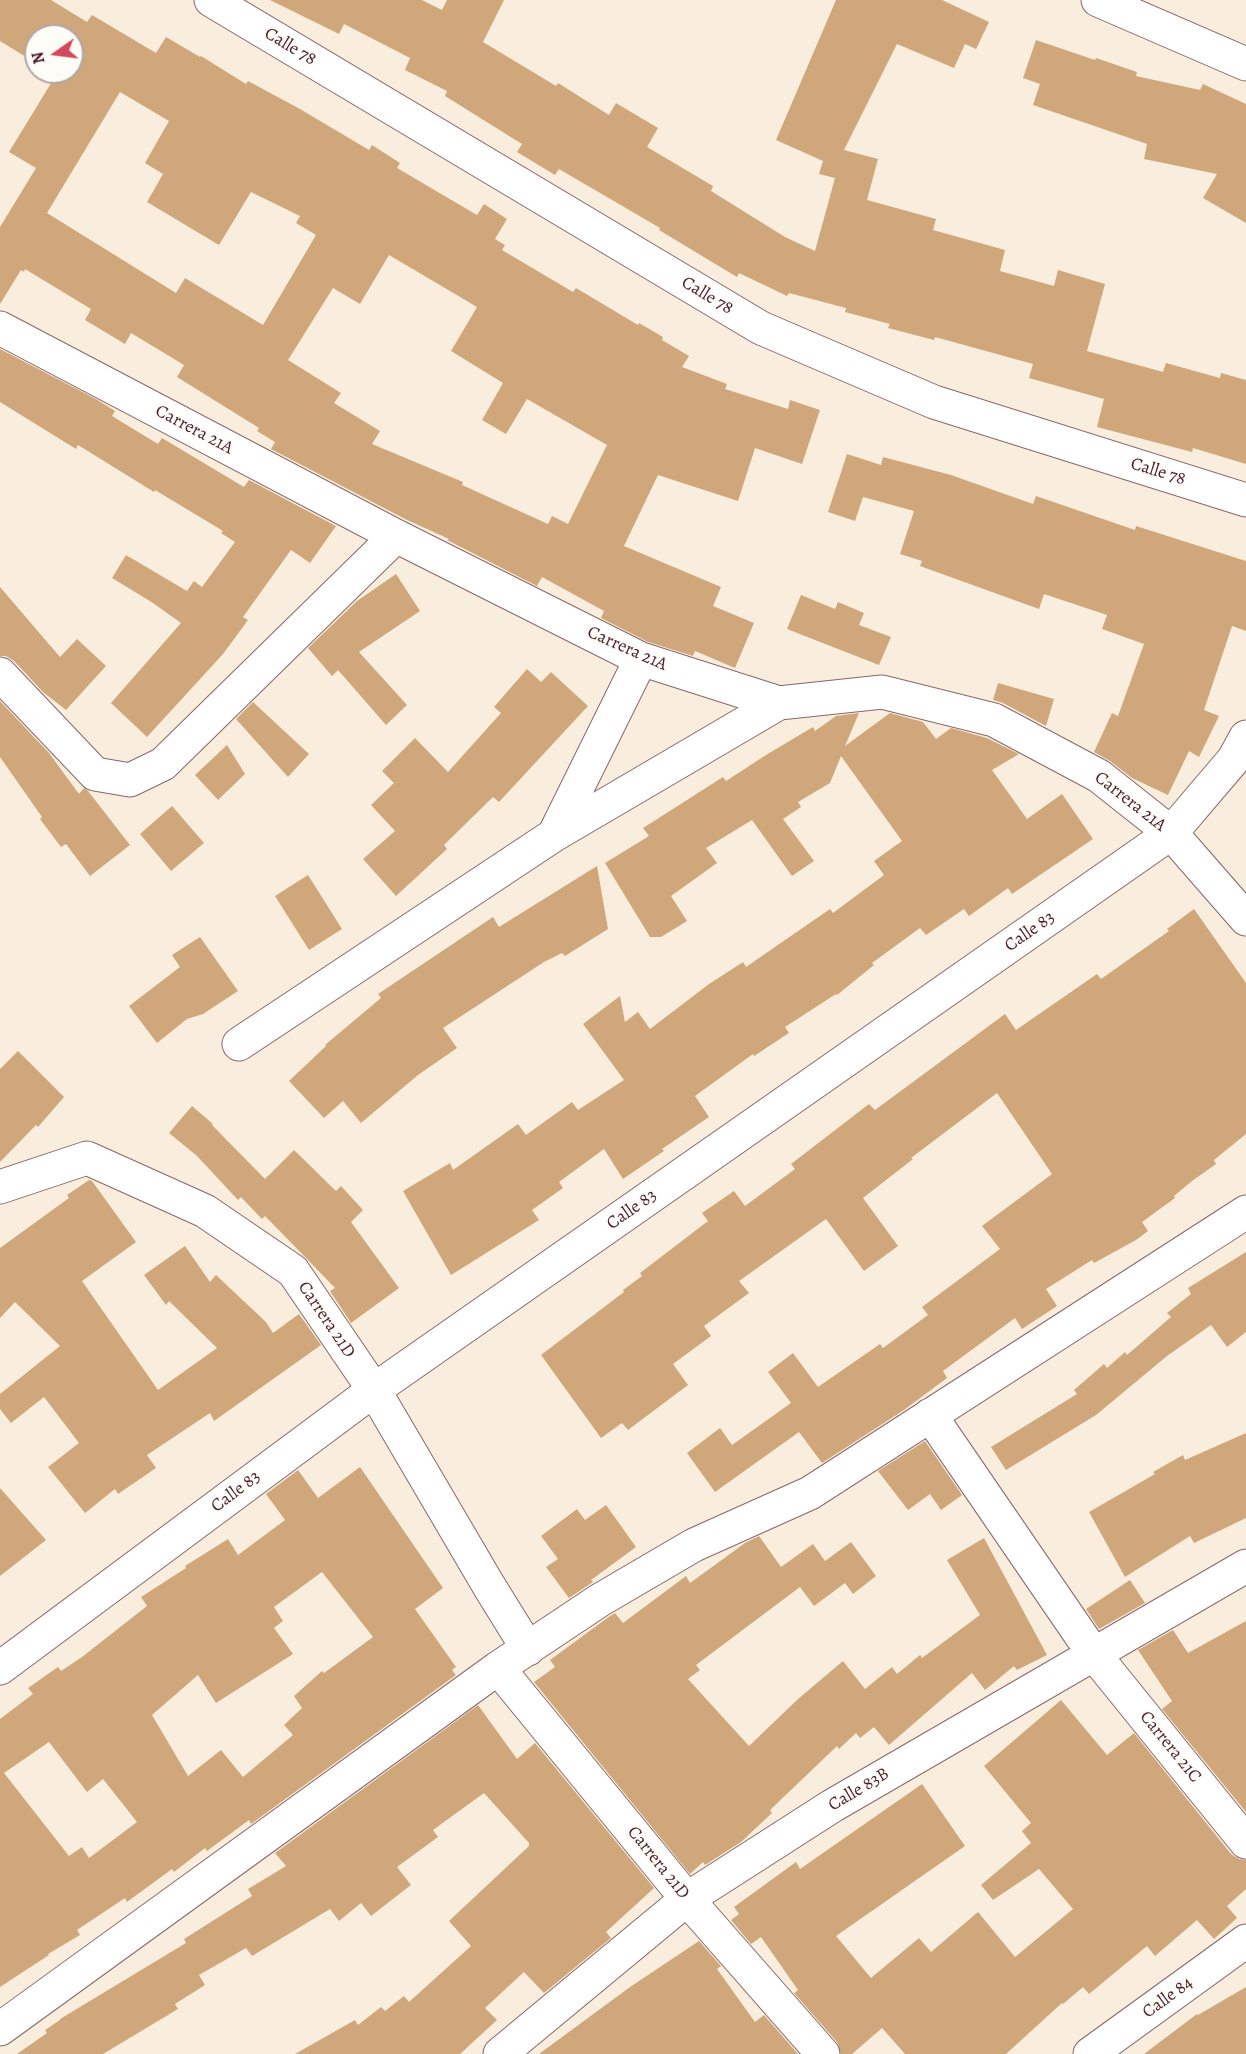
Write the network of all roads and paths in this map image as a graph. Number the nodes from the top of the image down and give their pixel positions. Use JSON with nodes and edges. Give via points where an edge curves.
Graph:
{"nodes":[{"id":1,"x":211,"y":0,"type":"edge"},
{"id":2,"x":1098,"y":0,"type":"edge"},
{"id":3,"x":1139,"y":8,"type":"edge"},
{"id":4,"x":1246,"y":64,"type":"edge"},
{"id":5,"x":0,"y":328,"type":"edge"},
{"id":6,"x":1246,"y":500,"type":"edge"},
{"id":7,"x":396,"y":536,"type":"junction"},
{"id":8,"x":641,"y":659,"type":"junction"},
{"id":9,"x":0,"y":674,"type":"edge"},
{"id":10,"x":779,"y":703,"type":"junction"},
{"id":11,"x":1246,"y":737,"type":"edge"},
{"id":12,"x":1171,"y":833,"type":"junction"},
{"id":13,"x":554,"y":835,"type":"junction"},
{"id":14,"x":1246,"y":919,"type":"edge"},
{"id":15,"x":239,"y":1044,"type":"dead end"},
{"id":16,"x":0,"y":1187,"type":"edge"},
{"id":17,"x":1246,"y":1212,"type":"edge"},
{"id":18,"x":374,"y":1390,"type":"junction"},
{"id":19,"x":930,"y":1415,"type":"junction"},
{"id":20,"x":1246,"y":1566,"type":"edge"},
{"id":21,"x":528,"y":1649,"type":"junction"},
{"id":22,"x":1093,"y":1653,"type":"junction"},
{"id":23,"x":0,"y":1668,"type":"edge"},
{"id":24,"x":498,"y":1668,"type":"junction"},
{"id":25,"x":1246,"y":1842,"type":"edge"},
{"id":26,"x":687,"y":1899,"type":"junction"},
{"id":27,"x":1246,"y":1941,"type":"edge"},
{"id":28,"x":0,"y":2029,"type":"edge"},
{"id":29,"x":500,"y":2054,"type":"edge"},
{"id":30,"x":823,"y":2054,"type":"edge"},
{"id":31,"x":1090,"y":2054,"type":"edge"}],
"edges":[{"from":1,"to":6,"type":"street","name":"Calle 78","via":[[761,328],[934,402]]},
{"from":2,"to":3,"type":"street"},
{"from":3,"to":4,"type":"street"},
{"from":5,"to":7,"type":"street","name":"Carrera 21A"},
{"from":7,"to":8,"type":"street","name":"Carrera 21A"},
{"from":7,"to":9,"type":"street","via":[[163,764],[130,780],[95,774]]},
{"from":8,"to":10,"type":"street","name":"Carrera 21A"},
{"from":8,"to":13,"type":"street"},
{"from":10,"to":12,"type":"street","name":"Carrera 21A","via":[[882,692],[994,720],[1099,776]]},
{"from":10,"to":13,"type":"street"},
{"from":11,"to":12,"type":"street","name":"Calle 83","via":[[1234,759]]},
{"from":12,"to":14,"type":"street","name":"Carrera 21A"},
{"from":12,"to":18,"type":"street","name":"Calle 83"},
{"from":13,"to":15,"type":"street"},
{"from":16,"to":18,"type":"street","name":"Carrera 21D","via":[[87,1158],[205,1211],[292,1271]]},
{"from":17,"to":19,"type":"street"},
{"from":18,"to":21,"type":"street","name":"Carrera 21D"},
{"from":18,"to":23,"type":"street","name":"Calle 83"},
{"from":19,"to":21,"type":"street","via":[[810,1493],[694,1545],[600,1600]]},
{"from":19,"to":22,"type":"street","name":"Carrera 21C"},
{"from":20,"to":22,"type":"street","name":"Calle 83B"},
{"from":21,"to":24,"type":"street"},
{"from":22,"to":25,"type":"street","name":"Carrera 21C"},
{"from":22,"to":26,"type":"street","name":"Calle 83B","via":[[832,1806]]},
{"from":24,"to":26,"type":"street","name":"Carrera 21D"},
{"from":24,"to":28,"type":"street"},
{"from":26,"to":29,"type":"street","name":"Calle 83B"},
{"from":26,"to":30,"type":"street","name":"Carrera 21D"},
{"from":27,"to":31,"type":"street","name":"Calle 84"}]}
